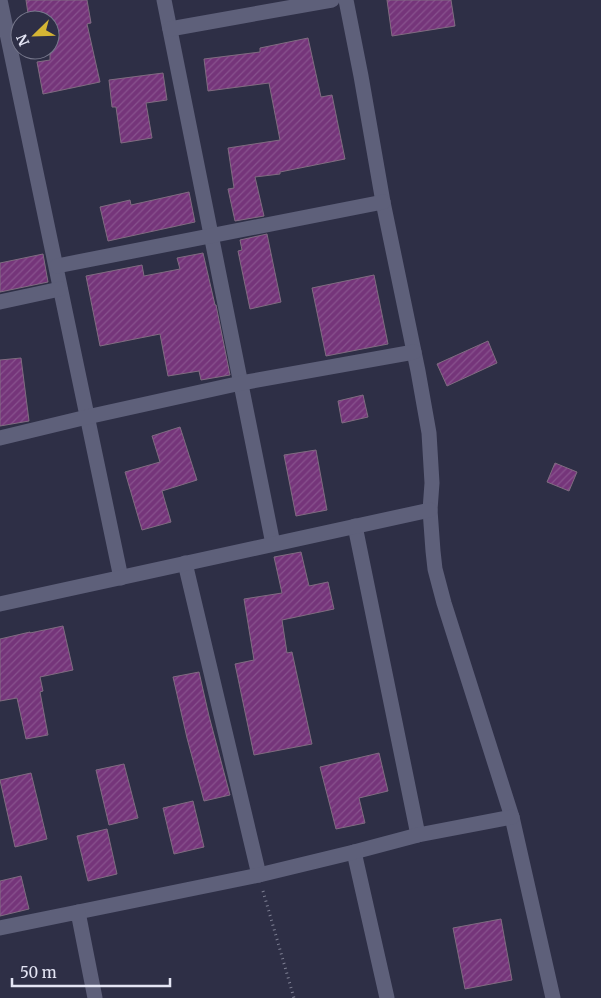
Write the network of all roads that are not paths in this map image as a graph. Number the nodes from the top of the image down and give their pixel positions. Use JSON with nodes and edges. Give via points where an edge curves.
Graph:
{"nodes":[{"id":1,"x":0,"y":0,"type":"edge"},
{"id":2,"x":164,"y":0,"type":"edge"},
{"id":3,"x":332,"y":0,"type":"edge"},
{"id":4,"x":346,"y":0,"type":"edge"},
{"id":5,"x":170,"y":29,"type":"junction"},
{"id":6,"x":383,"y":202,"type":"junction"},
{"id":7,"x":212,"y":236,"type":"junction"},
{"id":8,"x":57,"y":266,"type":"junction"},
{"id":9,"x":60,"y":289,"type":"junction"},
{"id":10,"x":0,"y":302,"type":"edge"},
{"id":11,"x":414,"y":352,"type":"junction"},
{"id":12,"x":241,"y":383,"type":"junction"},
{"id":13,"x":87,"y":417,"type":"junction"},
{"id":14,"x":0,"y":438,"type":"edge"},
{"id":15,"x":430,"y":510,"type":"junction"},
{"id":16,"x":356,"y":526,"type":"junction"},
{"id":17,"x":273,"y":544,"type":"junction"},
{"id":18,"x":185,"y":563,"type":"junction"},
{"id":19,"x":121,"y":578,"type":"junction"},
{"id":20,"x":0,"y":604,"type":"edge"},
{"id":21,"x":512,"y":817,"type":"junction"},
{"id":22,"x":418,"y":835,"type":"junction"},
{"id":23,"x":354,"y":852,"type":"junction"},
{"id":24,"x":259,"y":875,"type":"junction"},
{"id":25,"x":78,"y":912,"type":"junction"},
{"id":26,"x":0,"y":928,"type":"edge"},
{"id":27,"x":94,"y":998,"type":"edge"},
{"id":28,"x":387,"y":998,"type":"edge"},
{"id":29,"x":553,"y":998,"type":"edge"}],
"edges":[{"from":1,"to":8,"type":"street"},
{"from":2,"to":5,"type":"street"},
{"from":3,"to":5,"type":"street"},
{"from":4,"to":6,"type":"street"},
{"from":5,"to":7,"type":"street"},
{"from":6,"to":7,"type":"street"},
{"from":6,"to":11,"type":"street"},
{"from":7,"to":8,"type":"street"},
{"from":7,"to":12,"type":"street"},
{"from":8,"to":9,"type":"street"},
{"from":9,"to":10,"type":"street"},
{"from":9,"to":13,"type":"street"},
{"from":11,"to":12,"type":"street"},
{"from":11,"to":15,"type":"street","via":[[429,433]]},
{"from":12,"to":13,"type":"street"},
{"from":12,"to":17,"type":"street"},
{"from":13,"to":14,"type":"street"},
{"from":13,"to":19,"type":"street"},
{"from":15,"to":16,"type":"street"},
{"from":15,"to":21,"type":"street","via":[[435,569],[444,603]]},
{"from":16,"to":17,"type":"street"},
{"from":16,"to":22,"type":"street"},
{"from":17,"to":18,"type":"street"},
{"from":18,"to":19,"type":"street"},
{"from":18,"to":24,"type":"street"},
{"from":19,"to":20,"type":"street"},
{"from":21,"to":22,"type":"street"},
{"from":21,"to":29,"type":"street"},
{"from":22,"to":23,"type":"street"},
{"from":23,"to":24,"type":"street"},
{"from":23,"to":28,"type":"street"},
{"from":24,"to":25,"type":"street"},
{"from":25,"to":26,"type":"street"},
{"from":25,"to":27,"type":"street"}]}
